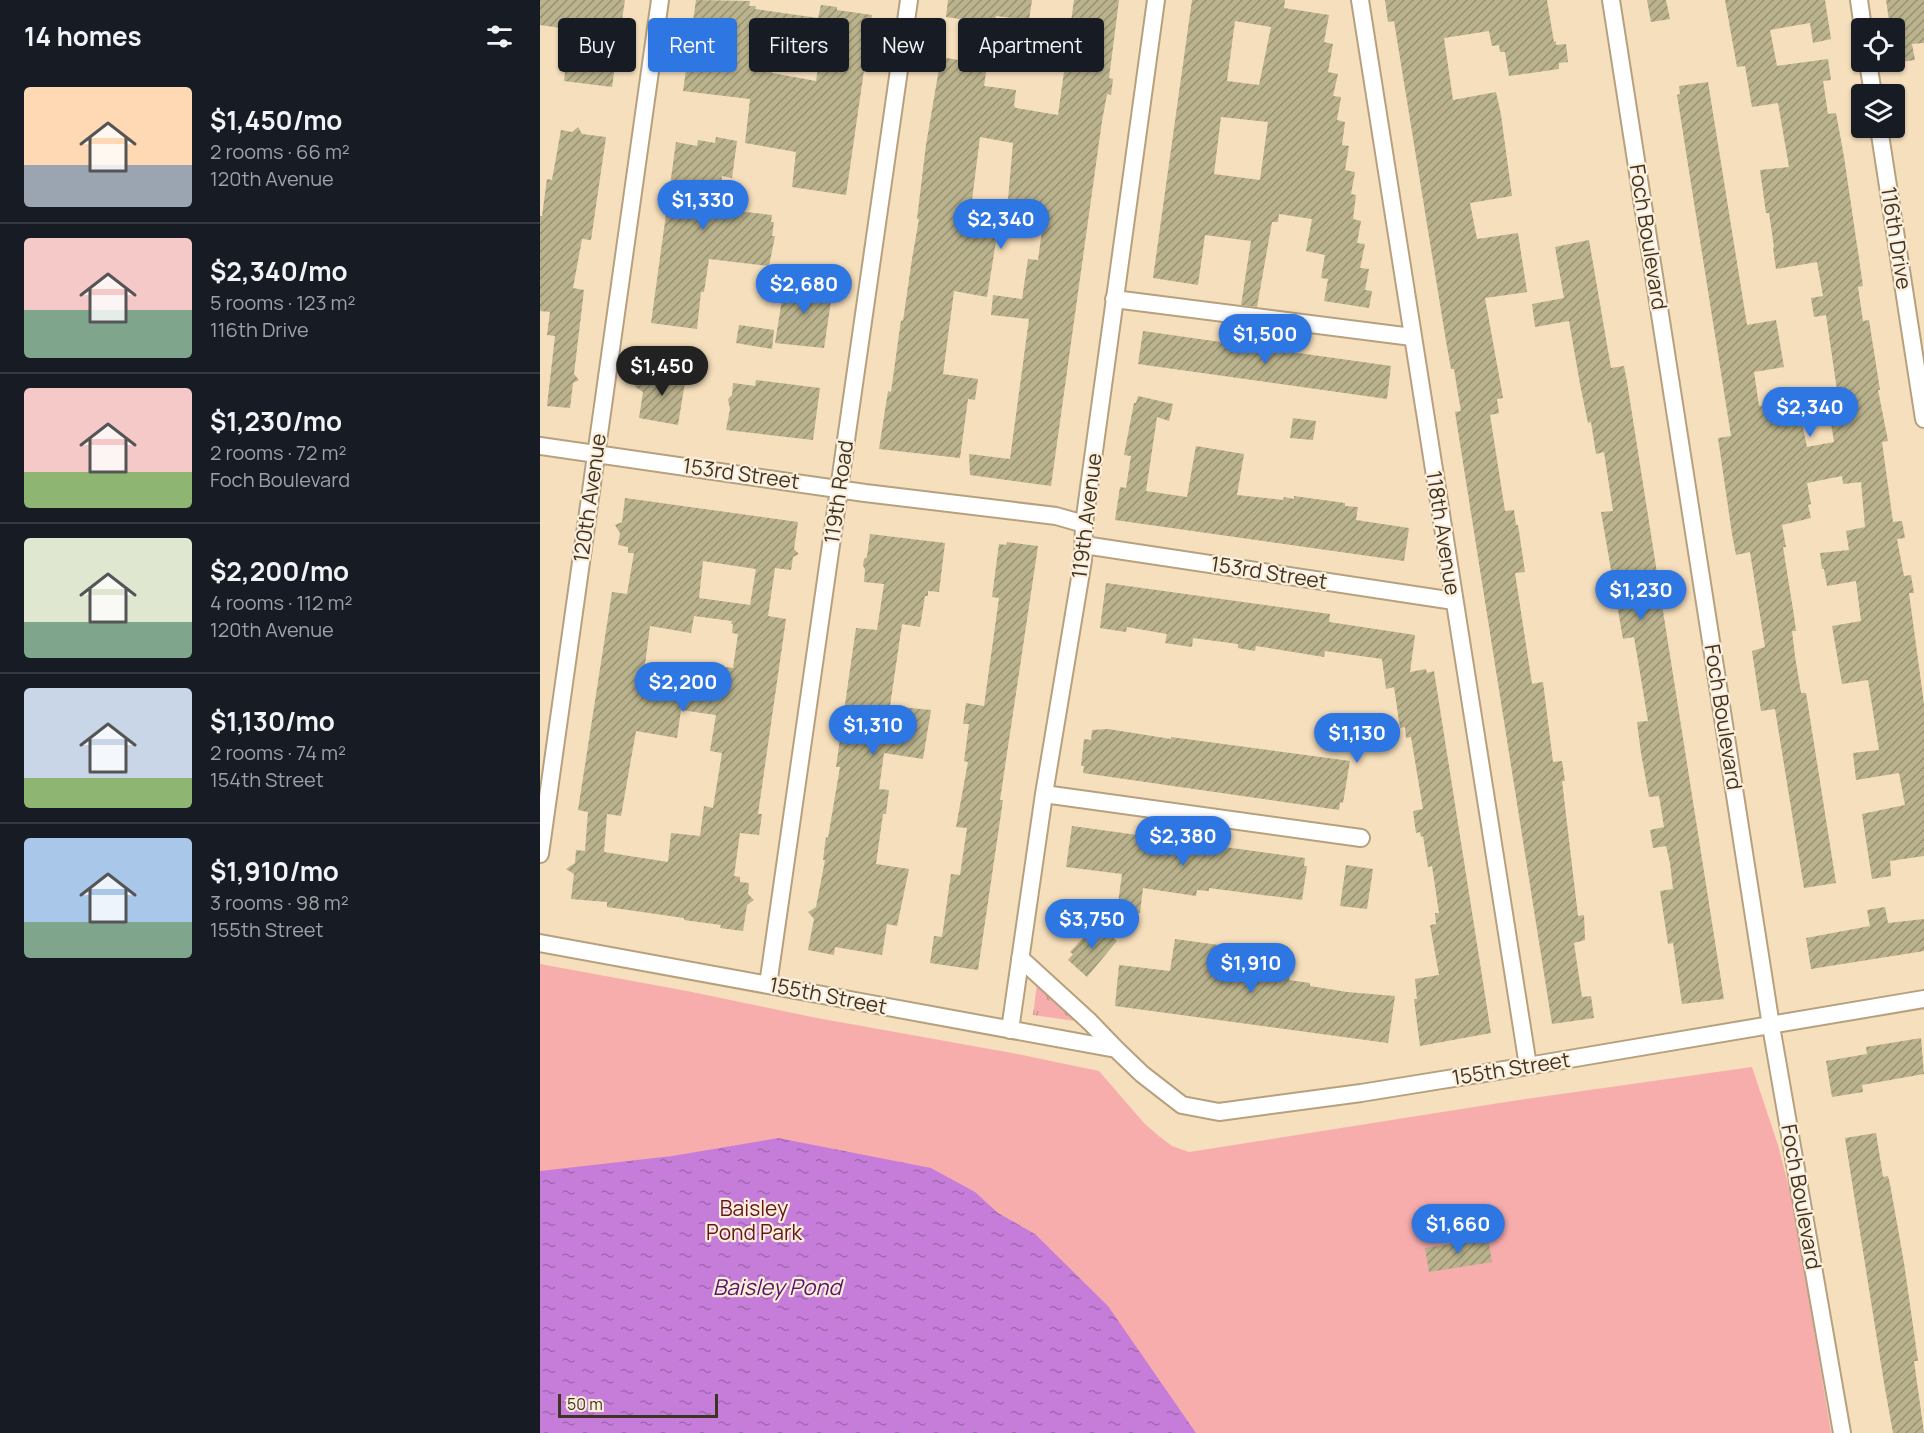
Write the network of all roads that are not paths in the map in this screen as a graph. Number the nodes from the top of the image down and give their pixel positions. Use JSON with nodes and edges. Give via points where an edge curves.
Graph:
{"nodes":[{"id":1,"x":660,"y":0,"type":"edge"},
{"id":2,"x":909,"y":0,"type":"edge"},
{"id":3,"x":1156,"y":0,"type":"edge"},
{"id":4,"x":1360,"y":0,"type":"edge"},
{"id":5,"x":1611,"y":0,"type":"edge"},
{"id":6,"x":1859,"y":0,"type":"edge"},
{"id":7,"x":1862,"y":18,"type":"edge"},
{"id":8,"x":1881,"y":138,"type":"edge"},
{"id":9,"x":1114,"y":299,"type":"junction"},
{"id":10,"x":1412,"y":337,"type":"junction"},
{"id":11,"x":1924,"y":419,"type":"edge"},
{"id":12,"x":540,"y":446,"type":"edge"},
{"id":13,"x":597,"y":454,"type":"junction"},
{"id":14,"x":839,"y":488,"type":"junction"},
{"id":15,"x":1084,"y":524,"type":"junction"},
{"id":16,"x":1084,"y":545,"type":"junction"},
{"id":17,"x":1454,"y":601,"type":"junction"},
{"id":18,"x":1044,"y":794,"type":"junction"},
{"id":19,"x":1361,"y":838,"type":"dead end"},
{"id":20,"x":540,"y":854,"type":"edge"},
{"id":21,"x":540,"y":943,"type":"edge"},
{"id":22,"x":1020,"y":958,"type":"junction"},
{"id":23,"x":768,"y":985,"type":"junction"},
{"id":24,"x":1924,"y":999,"type":"edge"},
{"id":25,"x":1771,"y":1026,"type":"junction"},
{"id":26,"x":1010,"y":1030,"type":"junction"},
{"id":27,"x":1116,"y":1049,"type":"junction"},
{"id":28,"x":1528,"y":1066,"type":"junction"},
{"id":29,"x":1842,"y":1433,"type":"edge"}],
"edges":[{"from":1,"to":13,"type":"street","name":"120th Avenue"},
{"from":2,"to":14,"type":"street","name":"119th Road"},
{"from":3,"to":9,"type":"street","name":"119th Avenue"},
{"from":4,"to":10,"type":"street","name":"118th Avenue"},
{"from":5,"to":25,"type":"street","name":"Foch Boulevard"},
{"from":6,"to":7,"type":"street"},
{"from":8,"to":11,"type":"street","name":"116th Drive"},
{"from":9,"to":10,"type":"street"},
{"from":9,"to":15,"type":"street","name":"119th Avenue"},
{"from":10,"to":17,"type":"street","name":"118th Avenue"},
{"from":12,"to":13,"type":"street","name":"153rd Street"},
{"from":13,"to":14,"type":"street","name":"153rd Street"},
{"from":13,"to":20,"type":"street","name":"120th Avenue"},
{"from":14,"to":15,"type":"street","name":"153rd Street","via":[[1056,516]]},
{"from":14,"to":23,"type":"street","name":"119th Road"},
{"from":15,"to":16,"type":"street","name":"119th Avenue"},
{"from":16,"to":17,"type":"street","name":"153rd Street"},
{"from":16,"to":18,"type":"street","name":"119th Avenue"},
{"from":17,"to":28,"type":"street","name":"118th Avenue"},
{"from":18,"to":19,"type":"street"},
{"from":18,"to":22,"type":"street","name":"119th Avenue"},
{"from":21,"to":23,"type":"street","name":"155th Street"},
{"from":22,"to":26,"type":"street","name":"119th Avenue"},
{"from":22,"to":27,"type":"street","name":"155th Street"},
{"from":23,"to":26,"type":"street","name":"155th Street"},
{"from":24,"to":25,"type":"street","name":"155th Street"},
{"from":25,"to":28,"type":"street","name":"155th Street"},
{"from":25,"to":29,"type":"street","name":"Foch Boulevard"},
{"from":26,"to":27,"type":"street","name":"155th Street"},
{"from":27,"to":28,"type":"street","name":"155th Street","via":[[1182,1105],[1219,1112]]}]}
